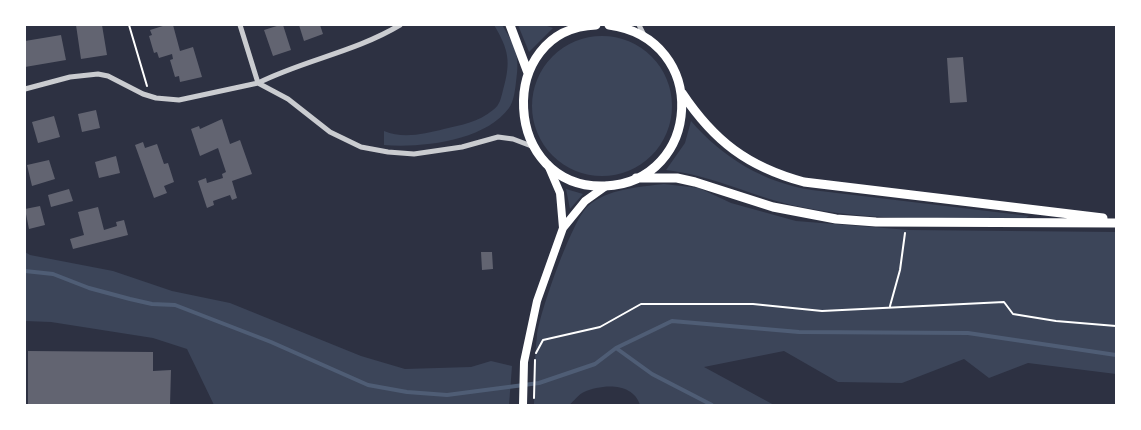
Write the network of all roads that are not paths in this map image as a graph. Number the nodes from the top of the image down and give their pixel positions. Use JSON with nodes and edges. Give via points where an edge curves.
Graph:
{"nodes":[{"id":1,"x":240,"y":25,"type":"edge"},
{"id":2,"x":400,"y":25,"type":"edge"},
{"id":3,"x":510,"y":25,"type":"edge"},
{"id":4,"x":567,"y":25,"type":"edge"},
{"id":5,"x":596,"y":25,"type":"edge"},
{"id":6,"x":609,"y":25,"type":"edge"},
{"id":7,"x":639,"y":25,"type":"edge"},
{"id":8,"x":577,"y":28,"type":"junction"},
{"id":9,"x":645,"y":37,"type":"junction"},
{"id":10,"x":528,"y":73,"type":"junction"},
{"id":11,"x":258,"y":83,"type":"junction"},
{"id":12,"x":25,"y":88,"type":"edge"},
{"id":13,"x":682,"y":93,"type":"junction"},
{"id":14,"x":534,"y":147,"type":"junction"},
{"id":15,"x":548,"y":164,"type":"junction"},
{"id":16,"x":636,"y":178,"type":"junction"},
{"id":17,"x":606,"y":186,"type":"junction"},
{"id":18,"x":1116,"y":222,"type":"edge"},
{"id":19,"x":563,"y":228,"type":"junction"},
{"id":20,"x":523,"y":405,"type":"edge"}],
"edges":[{"from":1,"to":11,"type":"street"},
{"from":2,"to":11,"type":"street","via":[[369,42]]},
{"from":3,"to":10,"type":"main road"},
{"from":4,"to":8,"type":"main road"},
{"from":5,"to":8,"type":"main road"},
{"from":6,"to":9,"type":"main road"},
{"from":7,"to":9,"type":"street"},
{"from":8,"to":10,"type":"main road","via":[[548,45]]},
{"from":9,"to":13,"type":"main road","via":[[674,69]]},
{"from":10,"to":14,"type":"main road","via":[[522,104],[524,124]]},
{"from":11,"to":12,"type":"street","via":[[179,100],[143,94],[98,74]]},
{"from":11,"to":14,"type":"street","via":[[288,100],[330,132],[361,147],[400,154],[443,150],[498,136]]},
{"from":13,"to":16,"type":"main road","via":[[682,114],[672,146],[650,170]]},
{"from":13,"to":18,"type":"main road","via":[[718,138],[748,160],[783,176],[804,182]]},
{"from":14,"to":15,"type":"main road"},
{"from":15,"to":17,"type":"main road","via":[[581,183]]},
{"from":15,"to":19,"type":"main road","via":[[560,193]]},
{"from":16,"to":17,"type":"main road"},
{"from":16,"to":18,"type":"main road","via":[[677,178],[772,207],[876,222]]},
{"from":17,"to":19,"type":"main road","via":[[585,200]]},
{"from":19,"to":20,"type":"main road","via":[[537,301],[524,362]]}]}
